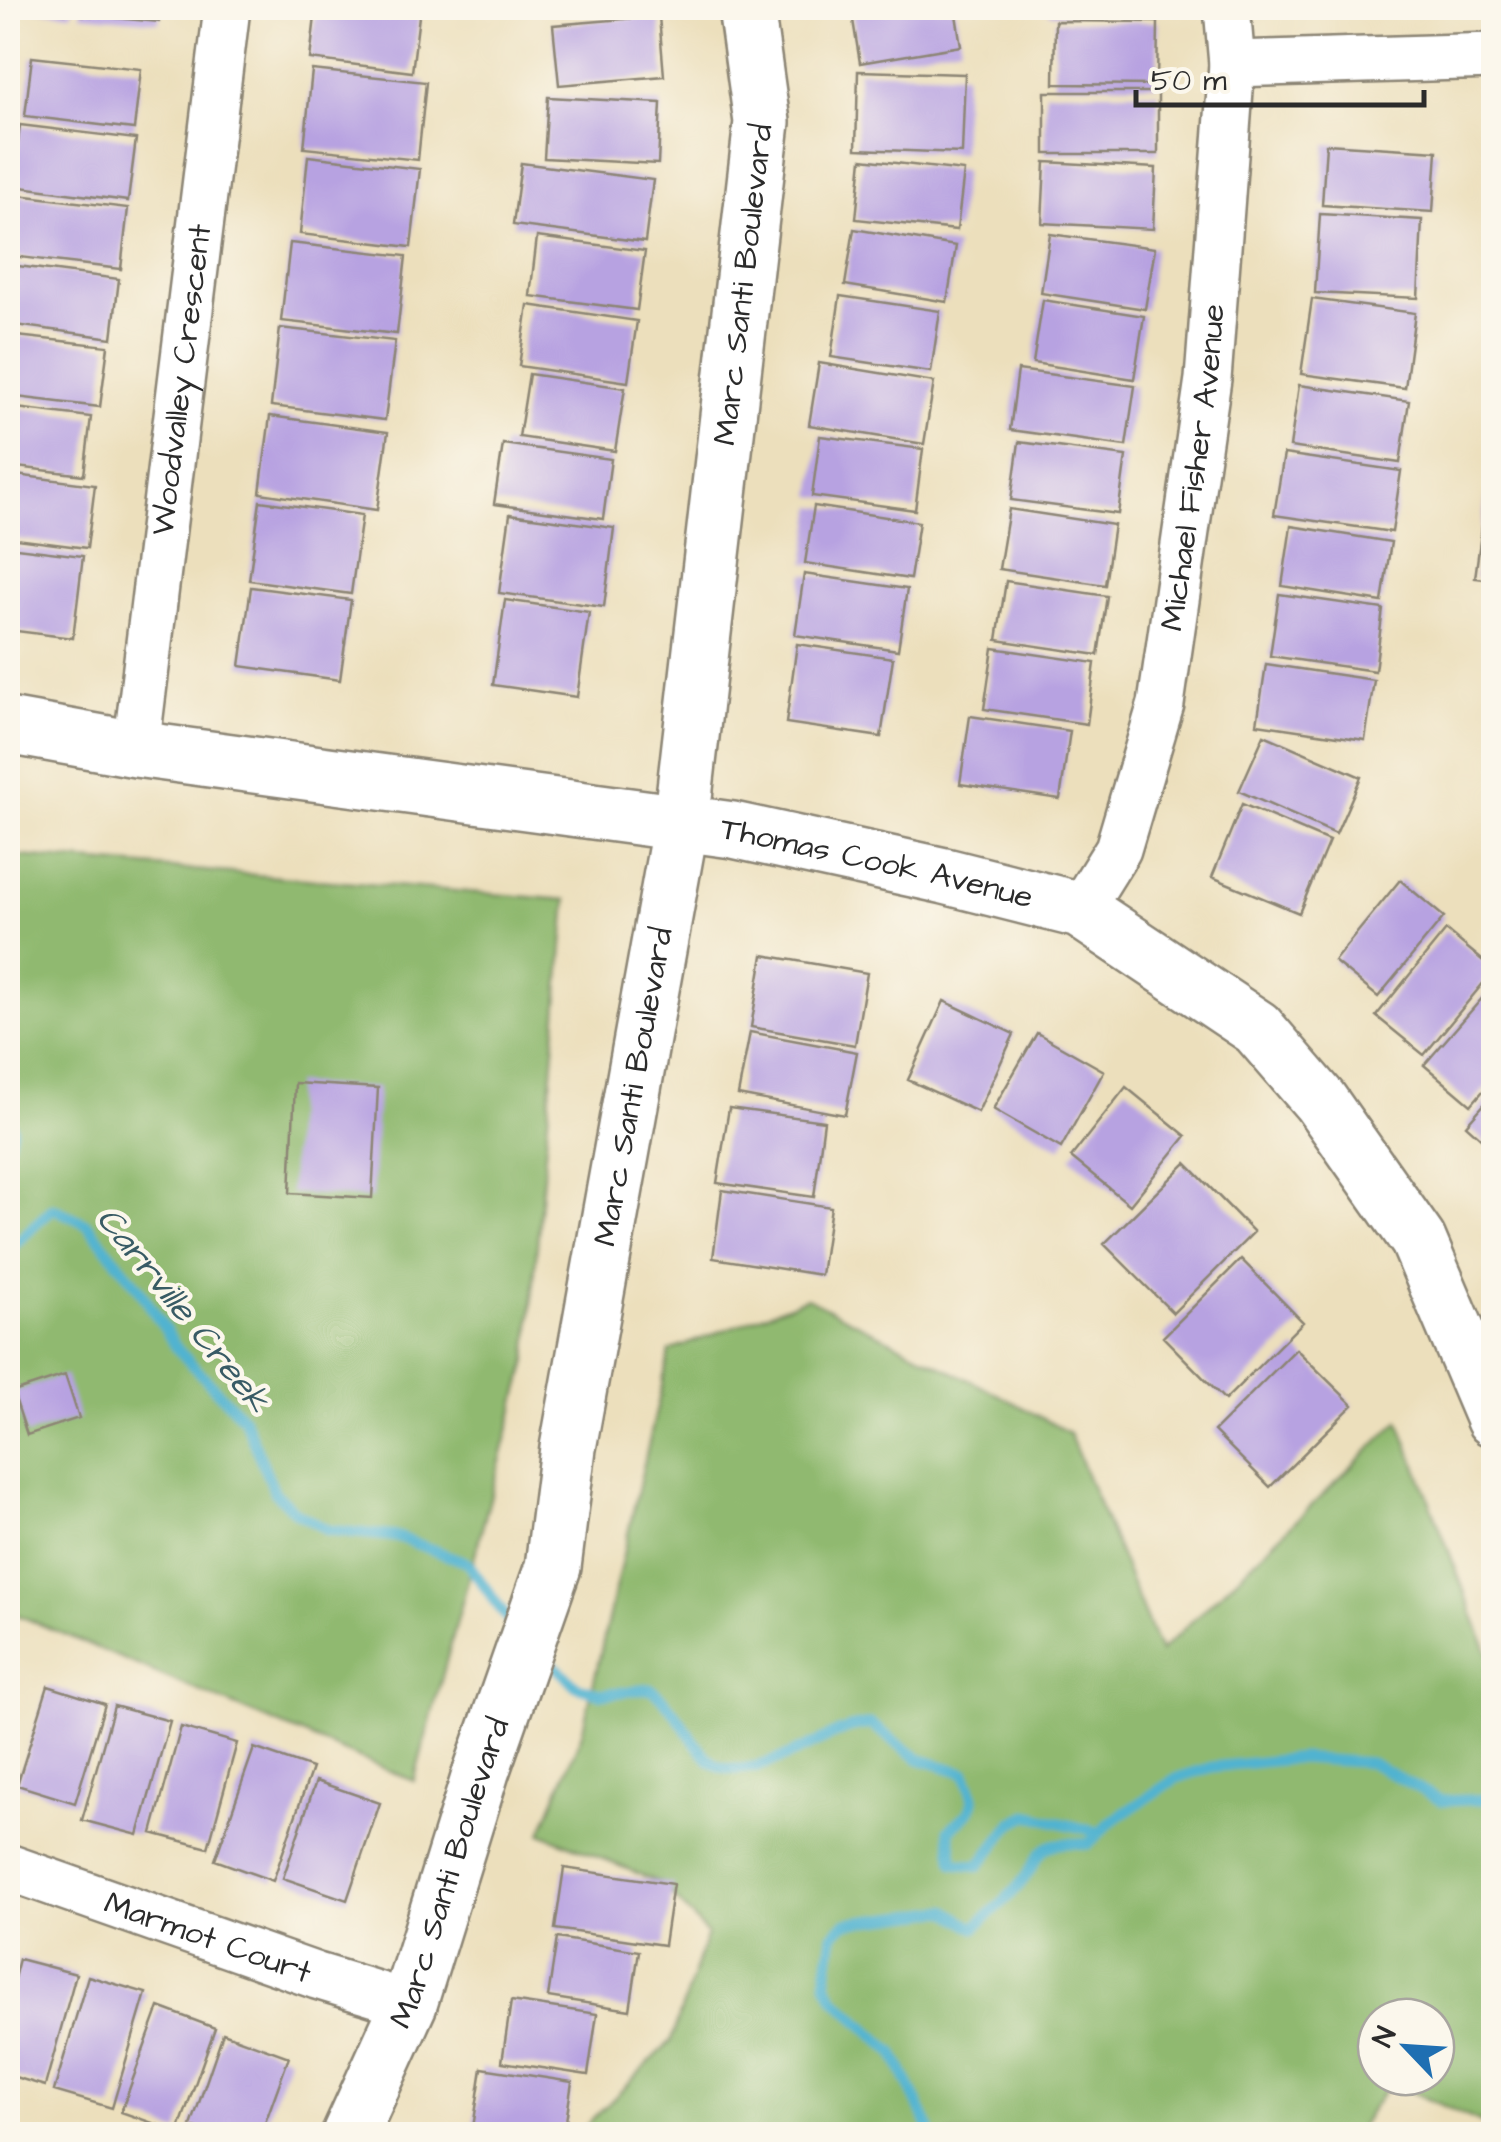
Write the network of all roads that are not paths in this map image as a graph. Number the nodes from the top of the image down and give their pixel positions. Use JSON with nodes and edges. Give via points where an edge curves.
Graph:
{"nodes":[{"id":1,"x":227,"y":8,"type":"edge"},
{"id":2,"x":746,"y":8,"type":"edge"},
{"id":3,"x":1227,"y":8,"type":"edge"},
{"id":4,"x":1494,"y":56,"type":"edge"},
{"id":5,"x":1232,"y":64,"type":"junction"},
{"id":6,"x":8,"y":726,"type":"edge"},
{"id":7,"x":136,"y":749,"type":"junction"},
{"id":8,"x":682,"y":823,"type":"junction"},
{"id":9,"x":1080,"y":910,"type":"junction"},
{"id":10,"x":1494,"y":1420,"type":"edge"},
{"id":11,"x":8,"y":1867,"type":"edge"},
{"id":12,"x":409,"y":2004,"type":"junction"},
{"id":13,"x":350,"y":2134,"type":"edge"}],
"edges":[{"from":1,"to":7,"type":"street","name":"Woodvalley Crescent"},
{"from":2,"to":8,"type":"street","name":"Marc Santi Boulevard","via":[[762,122]]},
{"from":3,"to":5,"type":"street","name":"Michael Fisher Avenue"},
{"from":4,"to":5,"type":"street"},
{"from":5,"to":9,"type":"street","name":"Michael Fisher Avenue","via":[[1208,380],[1161,704],[1118,849]]},
{"from":6,"to":7,"type":"street","name":"Thomas Cook Avenue"},
{"from":7,"to":8,"type":"street","name":"Thomas Cook Avenue"},
{"from":8,"to":9,"type":"street","name":"Thomas Cook Avenue"},
{"from":8,"to":12,"type":"street","name":"Marc Santi Boulevard","via":[[568,1448],[553,1567]]},
{"from":9,"to":10,"type":"street","name":"Thomas Cook Avenue","via":[[1257,1028],[1320,1100],[1418,1240]]},
{"from":11,"to":12,"type":"street","name":"Marmot Court"},
{"from":12,"to":13,"type":"street","name":"Marc Santi Boulevard"}]}
